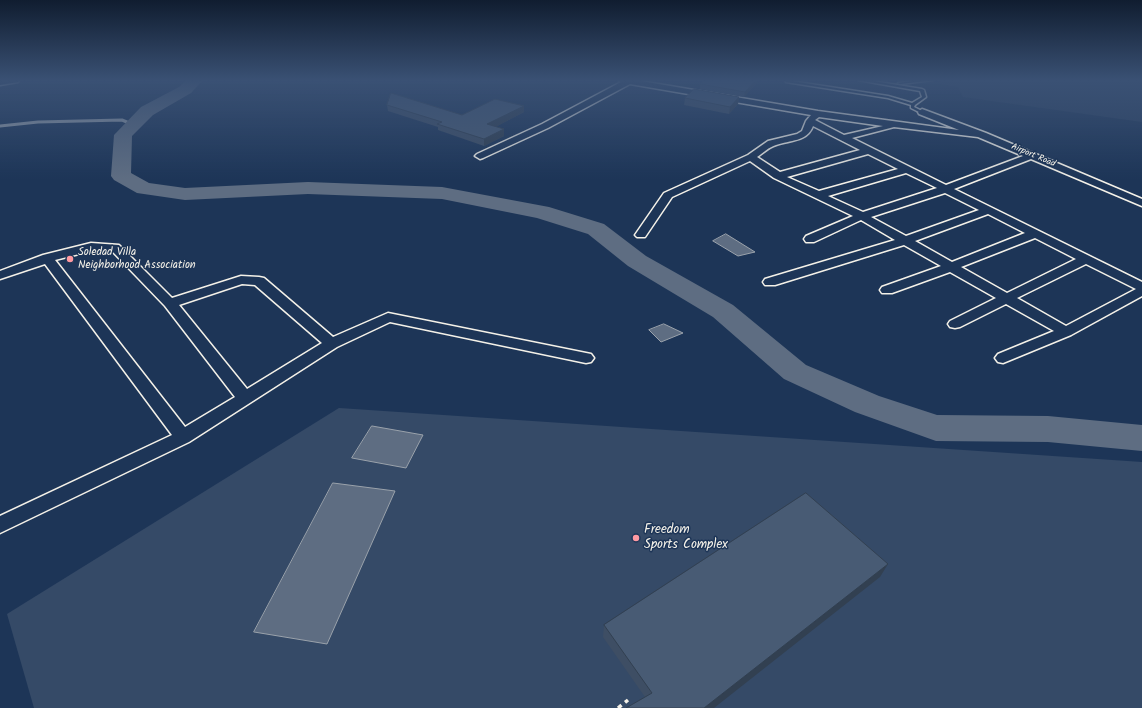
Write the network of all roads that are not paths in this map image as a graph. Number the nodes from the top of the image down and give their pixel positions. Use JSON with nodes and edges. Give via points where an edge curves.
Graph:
{"nodes":[{"id":1,"x":568,"y":113,"type":"edge"},
{"id":2,"x":789,"y":113,"type":"edge"},
{"id":3,"x":925,"y":113,"type":"edge"},
{"id":4,"x":814,"y":118,"type":"junction"},
{"id":5,"x":896,"y":125,"type":"junction"},
{"id":6,"x":983,"y":135,"type":"junction"},
{"id":7,"x":842,"y":138,"type":"junction"},
{"id":8,"x":867,"y":151,"type":"junction"},
{"id":9,"x":480,"y":156,"type":"dead end"},
{"id":10,"x":1031,"y":156,"type":"junction"},
{"id":11,"x":751,"y":157,"type":"junction"},
{"id":12,"x":905,"y":170,"type":"junction"},
{"id":13,"x":778,"y":176,"type":"junction"},
{"id":14,"x":945,"y":189,"type":"junction"},
{"id":15,"x":818,"y":195,"type":"junction"},
{"id":16,"x":1142,"y":204,"type":"edge"},
{"id":17,"x":989,"y":210,"type":"junction"},
{"id":18,"x":862,"y":216,"type":"junction"},
{"id":19,"x":1034,"y":234,"type":"junction"},
{"id":20,"x":641,"y":235,"type":"dead end"},
{"id":21,"x":810,"y":239,"type":"dead end"},
{"id":22,"x":904,"y":241,"type":"junction"},
{"id":23,"x":47,"y":258,"type":"junction"},
{"id":24,"x":1085,"y":259,"type":"junction"},
{"id":25,"x":951,"y":267,"type":"junction"},
{"id":26,"x":0,"y":275,"type":"edge"},
{"id":27,"x":770,"y":282,"type":"dead end"},
{"id":28,"x":1142,"y":287,"type":"edge"},
{"id":29,"x":887,"y":290,"type":"dead end"},
{"id":30,"x":1142,"y":291,"type":"edge"},
{"id":31,"x":1007,"y":299,"type":"junction"},
{"id":32,"x":170,"y":303,"type":"junction"},
{"id":33,"x":955,"y":324,"type":"dead end"},
{"id":34,"x":1066,"y":332,"type":"junction"},
{"id":35,"x":332,"y":344,"type":"junction"},
{"id":36,"x":586,"y":358,"type":"dead end"},
{"id":37,"x":1003,"y":358,"type":"dead end"},
{"id":38,"x":245,"y":398,"type":"junction"},
{"id":39,"x":183,"y":437,"type":"junction"},
{"id":40,"x":0,"y":525,"type":"edge"}],
"edges":[{"from":1,"to":9,"type":"street"},
{"from":2,"to":4,"type":"street"},
{"from":3,"to":6,"type":"street","name":"Airport Road"},
{"from":4,"to":5,"type":"street"},
{"from":4,"to":7,"type":"street"},
{"from":4,"to":11,"type":"street","via":[[806,132],[800,136],[771,143]]},
{"from":5,"to":6,"type":"street"},
{"from":5,"to":7,"type":"street"},
{"from":6,"to":10,"type":"street","name":"Airport Road"},
{"from":7,"to":8,"type":"street"},
{"from":8,"to":12,"type":"street"},
{"from":8,"to":13,"type":"street"},
{"from":10,"to":14,"type":"street"},
{"from":10,"to":16,"type":"street","name":"Airport Road"},
{"from":11,"to":13,"type":"street"},
{"from":11,"to":20,"type":"street","via":[[668,195]]},
{"from":12,"to":14,"type":"street"},
{"from":12,"to":15,"type":"street"},
{"from":13,"to":15,"type":"street"},
{"from":14,"to":17,"type":"street"},
{"from":14,"to":18,"type":"street"},
{"from":15,"to":18,"type":"street"},
{"from":17,"to":19,"type":"street"},
{"from":17,"to":22,"type":"street"},
{"from":18,"to":21,"type":"street"},
{"from":18,"to":22,"type":"street"},
{"from":19,"to":24,"type":"street"},
{"from":19,"to":25,"type":"street"},
{"from":22,"to":25,"type":"street"},
{"from":22,"to":27,"type":"street"},
{"from":23,"to":26,"type":"street"},
{"from":23,"to":32,"type":"street","via":[[91,247],[115,248]]},
{"from":23,"to":39,"type":"street"},
{"from":24,"to":28,"type":"street"},
{"from":24,"to":31,"type":"street"},
{"from":25,"to":29,"type":"street"},
{"from":25,"to":31,"type":"street"},
{"from":30,"to":34,"type":"street"},
{"from":31,"to":33,"type":"street"},
{"from":31,"to":34,"type":"street"},
{"from":32,"to":35,"type":"street","via":[[241,280],[259,281]]},
{"from":32,"to":38,"type":"street"},
{"from":34,"to":37,"type":"street"},
{"from":35,"to":36,"type":"street","via":[[388,317]]},
{"from":35,"to":38,"type":"street"},
{"from":38,"to":39,"type":"street"},
{"from":39,"to":40,"type":"street"}]}
